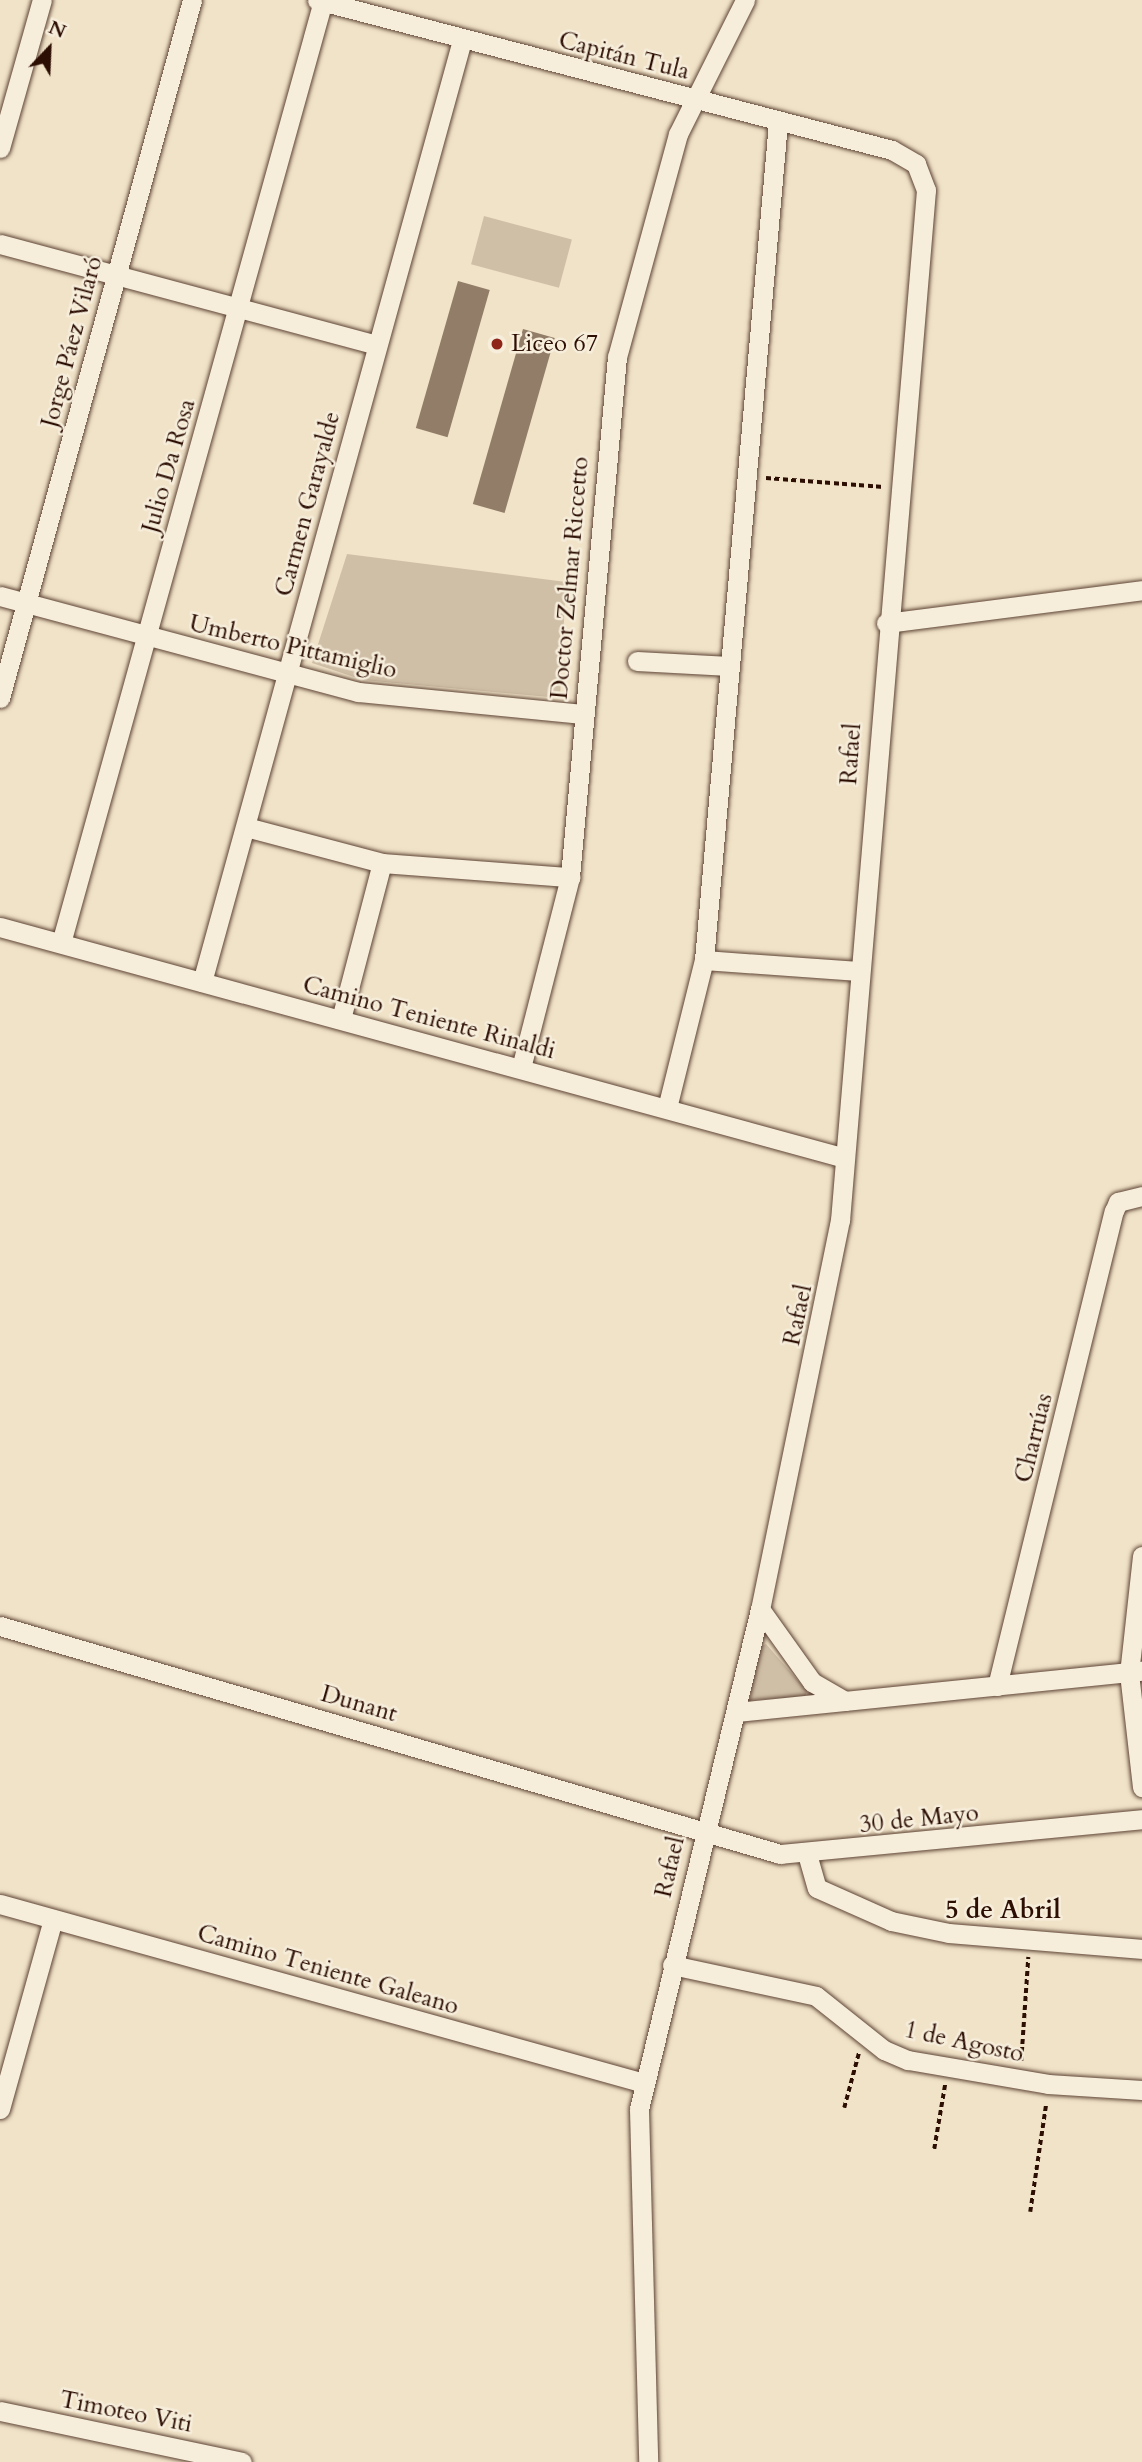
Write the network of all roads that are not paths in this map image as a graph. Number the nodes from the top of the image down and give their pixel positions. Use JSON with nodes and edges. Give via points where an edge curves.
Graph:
{"nodes":[{"id":1,"x":42,"y":0,"type":"edge"},
{"id":2,"x":192,"y":0,"type":"edge"},
{"id":3,"x":745,"y":0,"type":"edge"},
{"id":4,"x":320,"y":1,"type":"edge"},
{"id":5,"x":462,"y":40,"type":"junction"},
{"id":6,"x":696,"y":100,"type":"junction"},
{"id":7,"x":778,"y":122,"type":"junction"},
{"id":8,"x":0,"y":148,"type":"edge"},
{"id":9,"x":916,"y":164,"type":"joint"},
{"id":10,"x":0,"y":244,"type":"edge"},
{"id":11,"x":115,"y":275,"type":"junction"},
{"id":12,"x":238,"y":307,"type":"junction"},
{"id":13,"x":376,"y":345,"type":"junction"},
{"id":14,"x":1142,"y":590,"type":"edge"},
{"id":15,"x":0,"y":596,"type":"edge"},
{"id":16,"x":26,"y":604,"type":"junction"},
{"id":17,"x":886,"y":623,"type":"junction"},
{"id":18,"x":146,"y":638,"type":"junction"},
{"id":19,"x":637,"y":661,"type":"dead end"},
{"id":20,"x":729,"y":666,"type":"junction"},
{"id":21,"x":287,"y":674,"type":"junction"},
{"id":22,"x":0,"y":698,"type":"edge"},
{"id":23,"x":581,"y":714,"type":"junction"},
{"id":24,"x":246,"y":827,"type":"junction"},
{"id":25,"x":382,"y":863,"type":"junction"},
{"id":26,"x":570,"y":877,"type":"junction"},
{"id":27,"x":0,"y":927,"type":"edge"},
{"id":28,"x":61,"y":943,"type":"junction"},
{"id":29,"x":704,"y":960,"type":"junction"},
{"id":30,"x":859,"y":971,"type":"junction"},
{"id":31,"x":202,"y":982,"type":"junction"},
{"id":32,"x":341,"y":1019,"type":"junction"},
{"id":33,"x":521,"y":1068,"type":"junction"},
{"id":34,"x":667,"y":1108,"type":"junction"},
{"id":35,"x":845,"y":1158,"type":"junction"},
{"id":36,"x":1142,"y":1196,"type":"edge"},
{"id":37,"x":1142,"y":1556,"type":"edge"},
{"id":38,"x":760,"y":1609,"type":"junction"},
{"id":39,"x":0,"y":1626,"type":"edge"},
{"id":40,"x":1136,"y":1672,"type":"edge"},
{"id":41,"x":997,"y":1686,"type":"junction"},
{"id":42,"x":846,"y":1702,"type":"junction"},
{"id":43,"x":736,"y":1712,"type":"junction"},
{"id":44,"x":1142,"y":1787,"type":"edge"},
{"id":45,"x":1142,"y":1819,"type":"edge"},
{"id":46,"x":704,"y":1830,"type":"junction"},
{"id":47,"x":807,"y":1854,"type":"junction"},
{"id":48,"x":0,"y":1904,"type":"edge"},
{"id":49,"x":53,"y":1919,"type":"junction"},
{"id":50,"x":1142,"y":1950,"type":"edge"},
{"id":51,"x":672,"y":1965,"type":"junction"},
{"id":52,"x":644,"y":2083,"type":"junction"},
{"id":53,"x":1142,"y":2090,"type":"edge"},
{"id":54,"x":0,"y":2109,"type":"edge"},
{"id":55,"x":0,"y":2411,"type":"edge"},
{"id":56,"x":242,"y":2462,"type":"edge"},
{"id":57,"x":648,"y":2462,"type":"edge"}],
"edges":[{"from":1,"to":8,"type":"street"},
{"from":2,"to":11,"type":"street","name":"Jorge Páez Vilaró"},
{"from":3,"to":6,"type":"street"},
{"from":4,"to":5,"type":"street","name":"Capitán Tula"},
{"from":4,"to":12,"type":"street","name":"Julio Da Rosa"},
{"from":5,"to":6,"type":"street","name":"Capitán Tula"},
{"from":5,"to":13,"type":"street","name":"Carmen Garayalde"},
{"from":6,"to":7,"type":"street","name":"Capitán Tula"},
{"from":6,"to":23,"type":"street","name":"Doctor Zelmar Riccetto","via":[[659,193],[617,358]]},
{"from":7,"to":9,"type":"street","name":"Capitán Tula","via":[[892,150]]},
{"from":7,"to":20,"type":"street","via":[[750,477]]},
{"from":9,"to":17,"type":"street","name":"Rafael","via":[[926,190]]},
{"from":10,"to":11,"type":"street"},
{"from":11,"to":12,"type":"street"},
{"from":11,"to":16,"type":"street","name":"Jorge Páez Vilaró"},
{"from":12,"to":13,"type":"street"},
{"from":12,"to":18,"type":"street","name":"Julio Da Rosa"},
{"from":13,"to":21,"type":"street","name":"Carmen Garayalde"},
{"from":14,"to":17,"type":"street"},
{"from":15,"to":16,"type":"street","name":"Umberto Pittamiglio"},
{"from":16,"to":18,"type":"street","name":"Umberto Pittamiglio"},
{"from":16,"to":22,"type":"street","name":"Jorge Páez Vilaró"},
{"from":17,"to":30,"type":"street","name":"Rafael"},
{"from":18,"to":21,"type":"street","name":"Umberto Pittamiglio"},
{"from":18,"to":28,"type":"street","name":"Julio Da Rosa"},
{"from":19,"to":20,"type":"street"},
{"from":20,"to":29,"type":"street"},
{"from":21,"to":23,"type":"street","name":"Umberto Pittamiglio","via":[[358,692]]},
{"from":21,"to":24,"type":"street","name":"Carmen Garayalde"},
{"from":23,"to":26,"type":"street","name":"Doctor Zelmar Riccetto"},
{"from":24,"to":25,"type":"street"},
{"from":24,"to":31,"type":"street","name":"Carmen Garayalde"},
{"from":25,"to":26,"type":"street"},
{"from":25,"to":32,"type":"street"},
{"from":26,"to":33,"type":"street","name":"Doctor Zelmar Riccetto","via":[[562,927]]},
{"from":27,"to":28,"type":"street","name":"Camino Teniente Rinaldi"},
{"from":28,"to":31,"type":"street","name":"Camino Teniente Rinaldi"},
{"from":29,"to":30,"type":"street"},
{"from":29,"to":34,"type":"street"},
{"from":30,"to":35,"type":"street","name":"Rafael"},
{"from":31,"to":32,"type":"street","name":"Camino Teniente Rinaldi"},
{"from":32,"to":33,"type":"street","name":"Camino Teniente Rinaldi"},
{"from":33,"to":34,"type":"street","name":"Camino Teniente Rinaldi"},
{"from":34,"to":35,"type":"street","name":"Camino Teniente Rinaldi"},
{"from":35,"to":38,"type":"street","name":"Rafael","via":[[831,1278]]},
{"from":36,"to":41,"type":"street","name":"Charrúas","via":[[1118,1202]]},
{"from":37,"to":40,"type":"street"},
{"from":38,"to":42,"type":"street","via":[[805,1674]]},
{"from":38,"to":43,"type":"street","name":"Rafael"},
{"from":39,"to":46,"type":"street","name":"Dunant"},
{"from":40,"to":41,"type":"street"},
{"from":40,"to":44,"type":"street"},
{"from":41,"to":42,"type":"street"},
{"from":42,"to":43,"type":"street"},
{"from":43,"to":46,"type":"street","name":"Rafael"},
{"from":45,"to":47,"type":"street","name":"30 de Mayo"},
{"from":46,"to":47,"type":"street","name":"30 de Mayo","via":[[780,1854]]},
{"from":46,"to":51,"type":"street","name":"Rafael"},
{"from":47,"to":50,"type":"street","via":[[812,1883],[828,1896],[891,1921],[1029,1941]]},
{"from":48,"to":49,"type":"street","name":"Camino Teniente Galeano"},
{"from":49,"to":52,"type":"street","name":"Camino Teniente Galeano"},
{"from":49,"to":54,"type":"street"},
{"from":51,"to":52,"type":"street","name":"Rafael"},
{"from":51,"to":53,"type":"street","name":"1 de Agosto","via":[[816,1996],[884,2050],[943,2068],[1048,2084]]},
{"from":52,"to":57,"type":"street","name":"Rafael","via":[[636,2154]]},
{"from":55,"to":56,"type":"street","name":"Timoteo Viti"}]}
